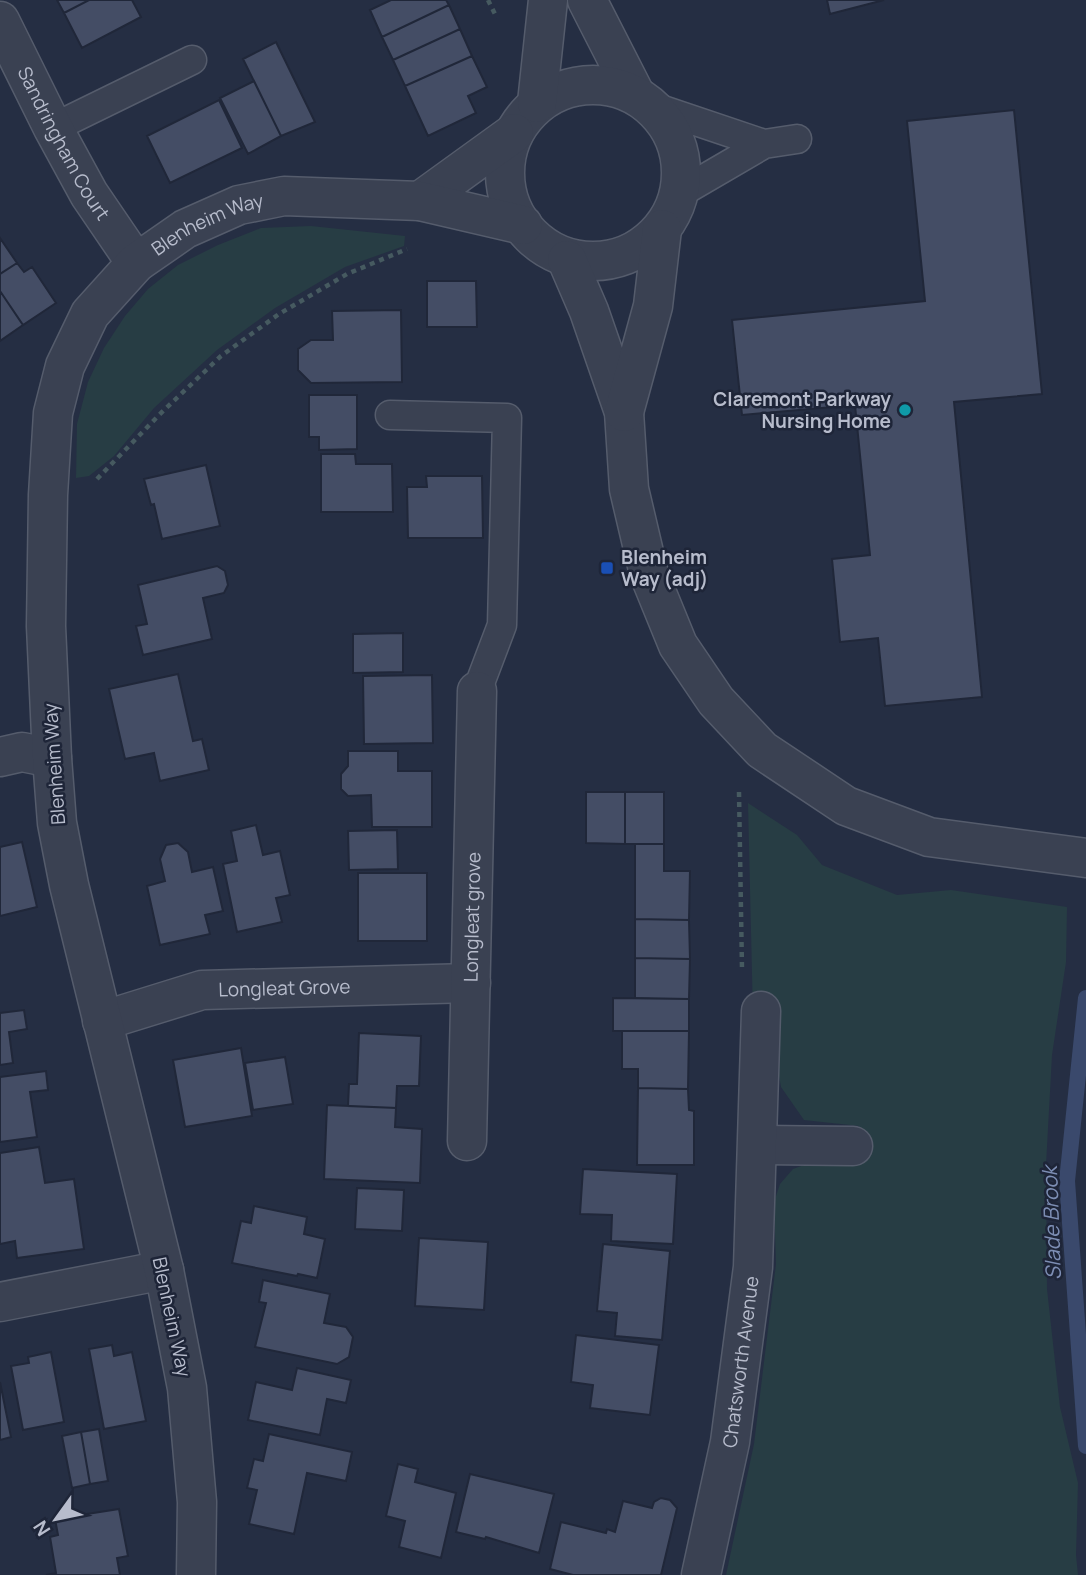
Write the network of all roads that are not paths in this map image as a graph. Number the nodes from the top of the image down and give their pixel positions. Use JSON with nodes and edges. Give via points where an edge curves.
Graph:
{"nodes":[{"id":1,"x":548,"y":0,"type":"edge"},
{"id":2,"x":587,"y":0,"type":"edge"},
{"id":3,"x":0,"y":21,"type":"edge"},
{"id":4,"x":192,"y":60,"type":"dead end"},
{"id":5,"x":643,"y":100,"type":"junction"},
{"id":6,"x":537,"y":103,"type":"junction"},
{"id":7,"x":53,"y":128,"type":"junction"},
{"id":8,"x":514,"y":133,"type":"junction"},
{"id":9,"x":797,"y":139,"type":"dead end"},
{"id":10,"x":764,"y":144,"type":"junction"},
{"id":11,"x":680,"y":193,"type":"junction"},
{"id":12,"x":420,"y":201,"type":"junction"},
{"id":13,"x":523,"y":225,"type":"junction"},
{"id":14,"x":662,"y":229,"type":"junction"},
{"id":15,"x":567,"y":260,"type":"junction"},
{"id":16,"x":136,"y":263,"type":"junction"},
{"id":17,"x":624,"y":412,"type":"junction"},
{"id":18,"x":390,"y":415,"type":"dead end"},
{"id":19,"x":477,"y":691,"type":"joint"},
{"id":20,"x":0,"y":757,"type":"edge"},
{"id":21,"x":52,"y":758,"type":"junction"},
{"id":22,"x":1086,"y":858,"type":"edge"},
{"id":23,"x":471,"y":983,"type":"junction"},
{"id":24,"x":761,"y":1012,"type":"dead end"},
{"id":25,"x":102,"y":1021,"type":"junction"},
{"id":26,"x":467,"y":1142,"type":"dead end"},
{"id":27,"x":758,"y":1145,"type":"junction"},
{"id":28,"x":853,"y":1146,"type":"dead end"},
{"id":29,"x":164,"y":1270,"type":"junction"},
{"id":30,"x":0,"y":1302,"type":"edge"},
{"id":31,"x":196,"y":1575,"type":"edge"},
{"id":32,"x":701,"y":1575,"type":"edge"}],
"edges":[{"from":1,"to":6,"type":"street"},
{"from":2,"to":5,"type":"street"},
{"from":3,"to":7,"type":"street","name":"Sandringham Court"},
{"from":4,"to":7,"type":"lane"},
{"from":5,"to":6,"type":"street","via":[[613,86],[577,87]]},
{"from":5,"to":10,"type":"lane"},
{"from":5,"to":11,"type":"street","via":[[668,123],[679,152]]},
{"from":6,"to":8,"type":"street"},
{"from":7,"to":16,"type":"street","name":"Sandringham Court","via":[[89,194]]},
{"from":8,"to":12,"type":"street"},
{"from":8,"to":13,"type":"street","via":[[506,149],[507,186]]},
{"from":9,"to":10,"type":"lane"},
{"from":10,"to":11,"type":"lane"},
{"from":11,"to":14,"type":"street"},
{"from":12,"to":13,"type":"street","name":"Blenheim Way"},
{"from":12,"to":16,"type":"street","name":"Blenheim Way","via":[[284,196],[239,205],[185,229]]},
{"from":13,"to":15,"type":"street","via":[[536,242]]},
{"from":14,"to":15,"type":"street","via":[[637,252],[601,261]]},
{"from":14,"to":17,"type":"street","via":[[653,306]]},
{"from":15,"to":17,"type":"street"},
{"from":16,"to":21,"type":"street","name":"Blenheim Way","via":[[90,314],[65,366],[53,413],[46,626]]},
{"from":17,"to":22,"type":"street","via":[[629,489],[649,574],[678,645],[716,701],[762,750],[846,806],[929,837]]},
{"from":18,"to":19,"type":"lane","via":[[507,418],[502,625]]},
{"from":19,"to":23,"type":"street","name":"Longleat grove"},
{"from":20,"to":21,"type":"street","via":[[22,752]]},
{"from":21,"to":25,"type":"street","name":"Blenheim Way","via":[[57,823]]},
{"from":23,"to":25,"type":"street","name":"Longleat Grove","via":[[202,990]]},
{"from":23,"to":26,"type":"street","name":"Longleat grove"},
{"from":24,"to":27,"type":"street","name":"Chatsworth Avenue"},
{"from":25,"to":29,"type":"street","name":"Blenheim Way"},
{"from":27,"to":28,"type":"street"},
{"from":27,"to":32,"type":"street","name":"Chatsworth Avenue","via":[[753,1267],[730,1442]]},
{"from":29,"to":30,"type":"street"},
{"from":29,"to":31,"type":"street","name":"Blenheim Way","via":[[187,1388],[197,1502]]}]}
